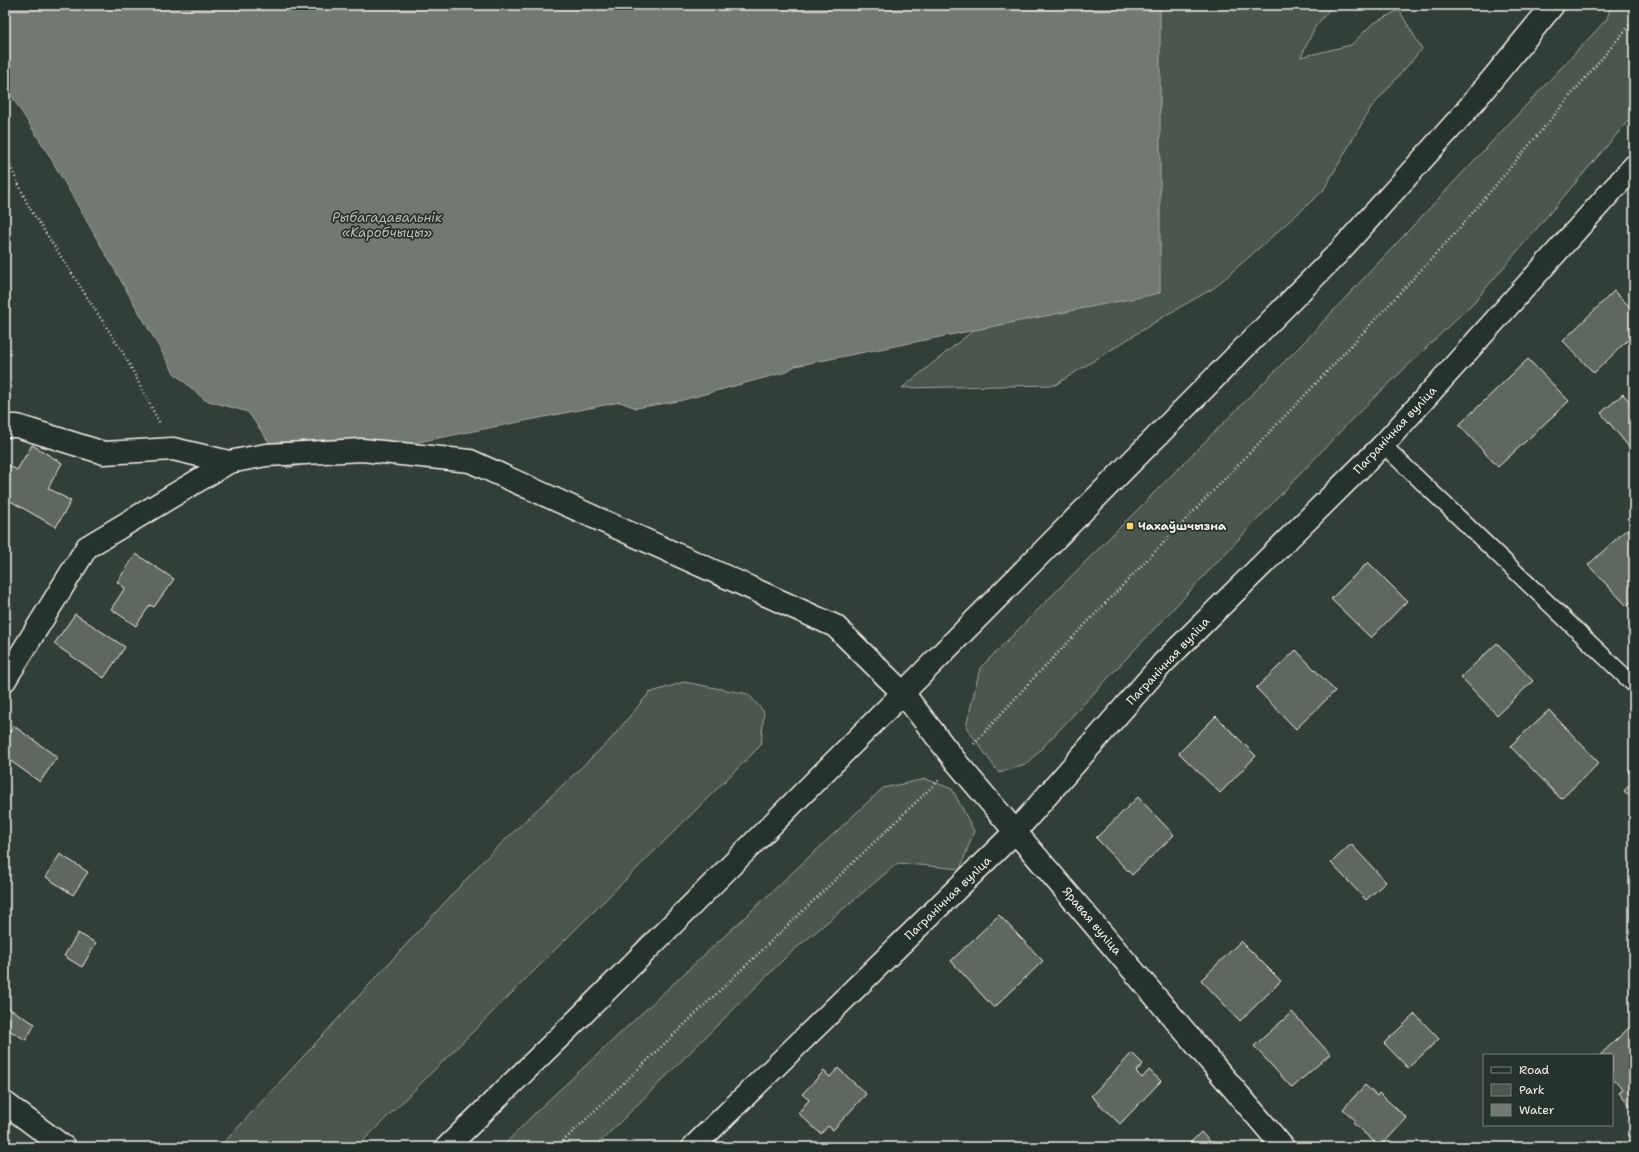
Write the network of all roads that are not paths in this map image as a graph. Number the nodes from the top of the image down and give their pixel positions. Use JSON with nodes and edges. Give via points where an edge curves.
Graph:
{"nodes":[{"id":1,"x":1553,"y":5,"type":"edge"},
{"id":2,"x":1634,"y":166,"type":"edge"},
{"id":3,"x":5,"y":426,"type":"edge"},
{"id":4,"x":1383,"y":444,"type":"junction"},
{"id":5,"x":229,"y":462,"type":"junction"},
{"id":6,"x":5,"y":680,"type":"edge"},
{"id":7,"x":1634,"y":686,"type":"edge"},
{"id":8,"x":903,"y":693,"type":"junction"},
{"id":9,"x":1016,"y":831,"type":"junction"},
{"id":10,"x":5,"y":1102,"type":"edge"},
{"id":11,"x":64,"y":1147,"type":"edge"},
{"id":12,"x":447,"y":1147,"type":"edge"},
{"id":13,"x":693,"y":1147,"type":"edge"},
{"id":14,"x":1283,"y":1147,"type":"edge"}],
"edges":[{"from":1,"to":8,"type":"street","via":[[1466,111],[1338,253]]},
{"from":2,"to":4,"type":"street","name":"Пагранічная вуліца"},
{"from":3,"to":5,"type":"street","via":[[17,426],[104,453],[173,449]]},
{"from":4,"to":7,"type":"lane"},
{"from":4,"to":9,"type":"street","name":"Пагранічная вуліца","via":[[1163,663]]},
{"from":5,"to":6,"type":"street","via":[[87,547]]},
{"from":5,"to":8,"type":"street","name":"Яравая вуліца","via":[[266,455],[362,450],[470,461],[835,626]]},
{"from":8,"to":9,"type":"street","name":"Яравая вуліца","via":[[957,763]]},
{"from":8,"to":12,"type":"street"},
{"from":9,"to":13,"type":"street","name":"Пагранічная вуліца"},
{"from":9,"to":14,"type":"street","name":"Яравая вуліца"},
{"from":10,"to":11,"type":"street"}]}
